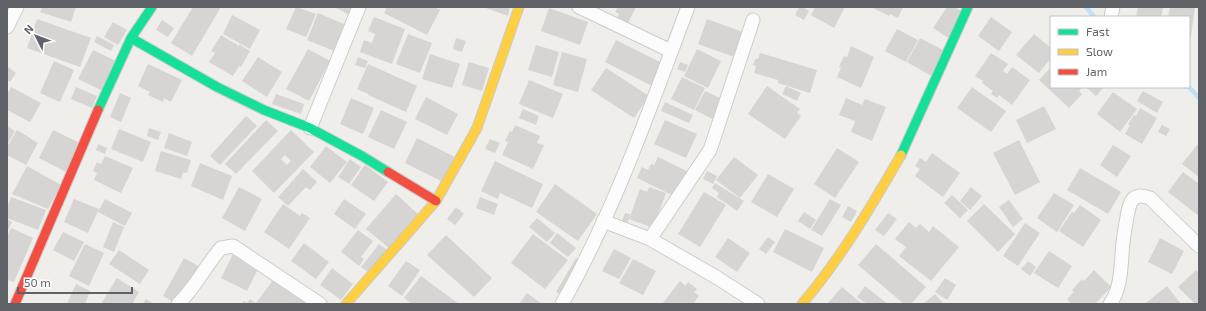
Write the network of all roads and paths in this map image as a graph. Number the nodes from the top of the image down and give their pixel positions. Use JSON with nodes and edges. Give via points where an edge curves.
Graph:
{"nodes":[{"id":1,"x":17,"y":7,"type":"edge"},
{"id":2,"x":152,"y":7,"type":"edge"},
{"id":3,"x":359,"y":7,"type":"edge"},
{"id":4,"x":519,"y":7,"type":"edge"},
{"id":5,"x":579,"y":7,"type":"edge"},
{"id":6,"x":688,"y":7,"type":"edge"},
{"id":7,"x":968,"y":7,"type":"edge"},
{"id":8,"x":753,"y":20,"type":"dead end"},
{"id":9,"x":7,"y":27,"type":"edge"},
{"id":10,"x":131,"y":38,"type":"junction"},
{"id":11,"x":671,"y":51,"type":"junction"},
{"id":12,"x":310,"y":128,"type":"junction"},
{"id":13,"x":436,"y":201,"type":"junction"},
{"id":14,"x":603,"y":221,"type":"junction"},
{"id":15,"x":650,"y":239,"type":"junction"},
{"id":16,"x":1199,"y":246,"type":"edge"},
{"id":17,"x":15,"y":304,"type":"edge"},
{"id":18,"x":178,"y":304,"type":"edge"},
{"id":19,"x":320,"y":304,"type":"edge"},
{"id":20,"x":346,"y":304,"type":"edge"},
{"id":21,"x":562,"y":304,"type":"edge"},
{"id":22,"x":758,"y":304,"type":"edge"},
{"id":23,"x":802,"y":304,"type":"edge"},
{"id":24,"x":1110,"y":304,"type":"edge"}],
"edges":[{"from":1,"to":9,"type":"street"},
{"from":2,"to":10,"type":"street"},
{"from":3,"to":12,"type":"street"},
{"from":4,"to":13,"type":"street","via":[[477,128]]},
{"from":5,"to":11,"type":"street"},
{"from":6,"to":11,"type":"street"},
{"from":7,"to":23,"type":"street","via":[[905,149],[862,222]]},
{"from":8,"to":15,"type":"street","via":[[710,150]]},
{"from":10,"to":12,"type":"street","via":[[217,87],[264,110]]},
{"from":10,"to":17,"type":"street"},
{"from":11,"to":14,"type":"street","via":[[637,144]]},
{"from":12,"to":13,"type":"street"},
{"from":13,"to":20,"type":"street"},
{"from":14,"to":15,"type":"street"},
{"from":14,"to":21,"type":"street"},
{"from":15,"to":22,"type":"street"},
{"from":16,"to":24,"type":"street","via":[[1150,198],[1139,196],[1133,199],[1124,235],[1119,281]]},
{"from":18,"to":19,"type":"street","via":[[221,248],[233,246]]}]}
